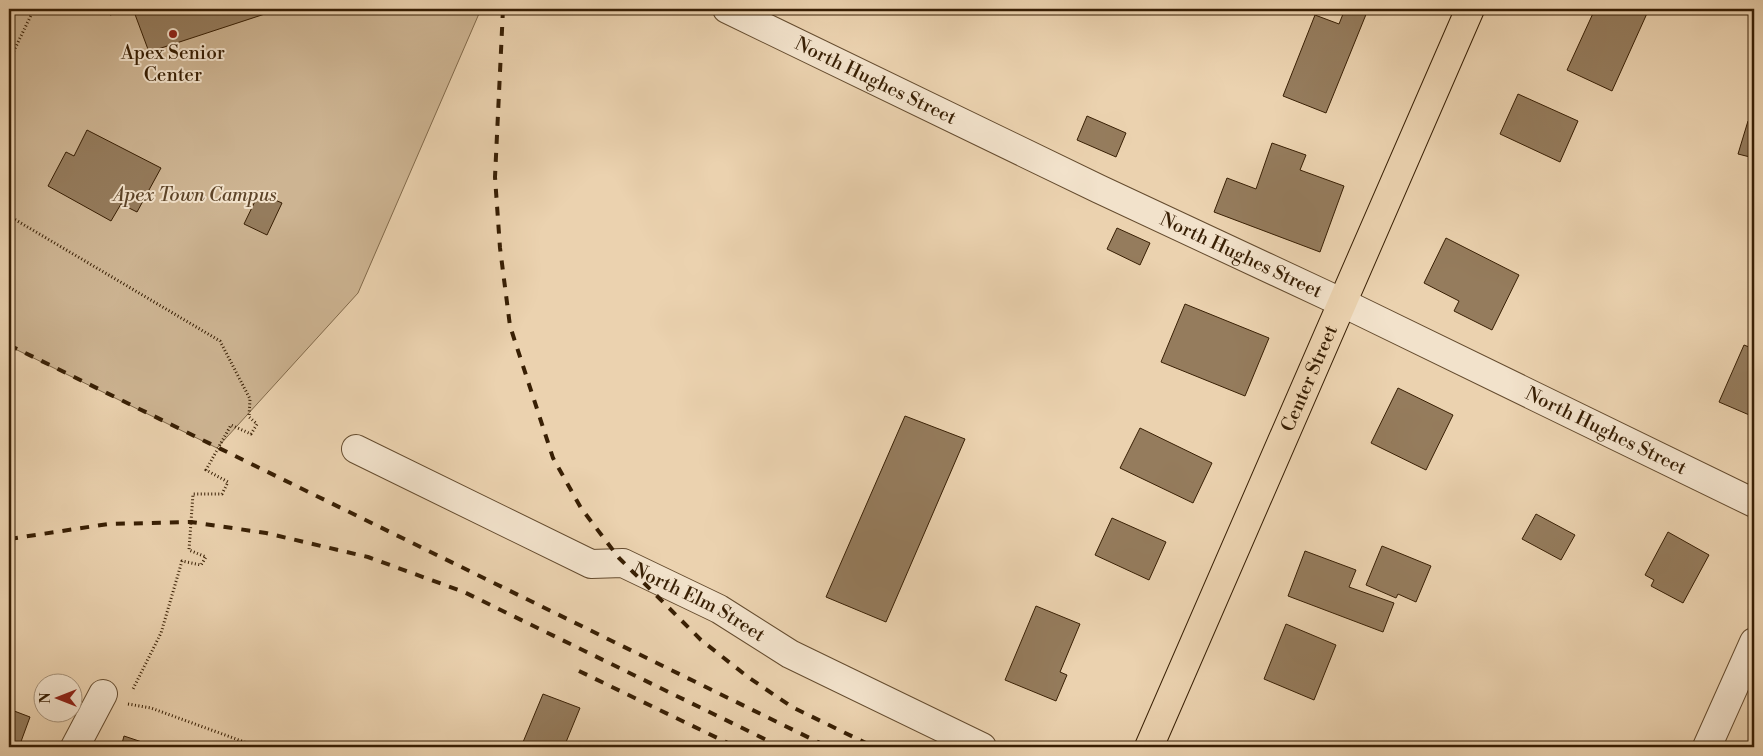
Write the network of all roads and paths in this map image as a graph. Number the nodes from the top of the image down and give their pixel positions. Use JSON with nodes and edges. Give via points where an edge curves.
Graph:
{"nodes":[{"id":1,"x":34,"y":9,"type":"edge"},
{"id":2,"x":727,"y":9,"type":"edge"},
{"id":3,"x":1470,"y":9,"type":"edge"},
{"id":4,"x":9,"y":60,"type":"edge"},
{"id":5,"x":9,"y":216,"type":"edge"},
{"id":6,"x":1343,"y":303,"type":"junction"},
{"id":7,"x":356,"y":450,"type":"dead end"},
{"id":8,"x":1754,"y":503,"type":"edge"},
{"id":9,"x":1754,"y":642,"type":"edge"},
{"id":10,"x":102,"y":694,"type":"dead end"},
{"id":11,"x":75,"y":747,"type":"edge"},
{"id":12,"x":258,"y":747,"type":"edge"},
{"id":13,"x":982,"y":747,"type":"edge"},
{"id":14,"x":1149,"y":747,"type":"edge"},
{"id":15,"x":1707,"y":747,"type":"edge"}],
"edges":[{"from":1,"to":4,"type":"path"},
{"from":2,"to":6,"type":"street","name":"North Hughes Street"},
{"from":3,"to":6,"type":"main road","name":"Center Street"},
{"from":5,"to":12,"type":"path","via":[[220,341],[250,399],[249,417],[257,424],[251,434],[231,425],[206,470],[228,482],[222,494],[193,494],[189,550],[206,557],[201,564],[182,561],[160,633],[125,704],[151,708]]},
{"from":6,"to":8,"type":"street","name":"North Hughes Street"},
{"from":6,"to":14,"type":"main road","name":"Center Street"},
{"from":7,"to":13,"type":"street","name":"North Elm Street","via":[[591,564],[623,562],[719,609],[790,654]]},
{"from":9,"to":15,"type":"street"},
{"from":10,"to":11,"type":"street"}]}
